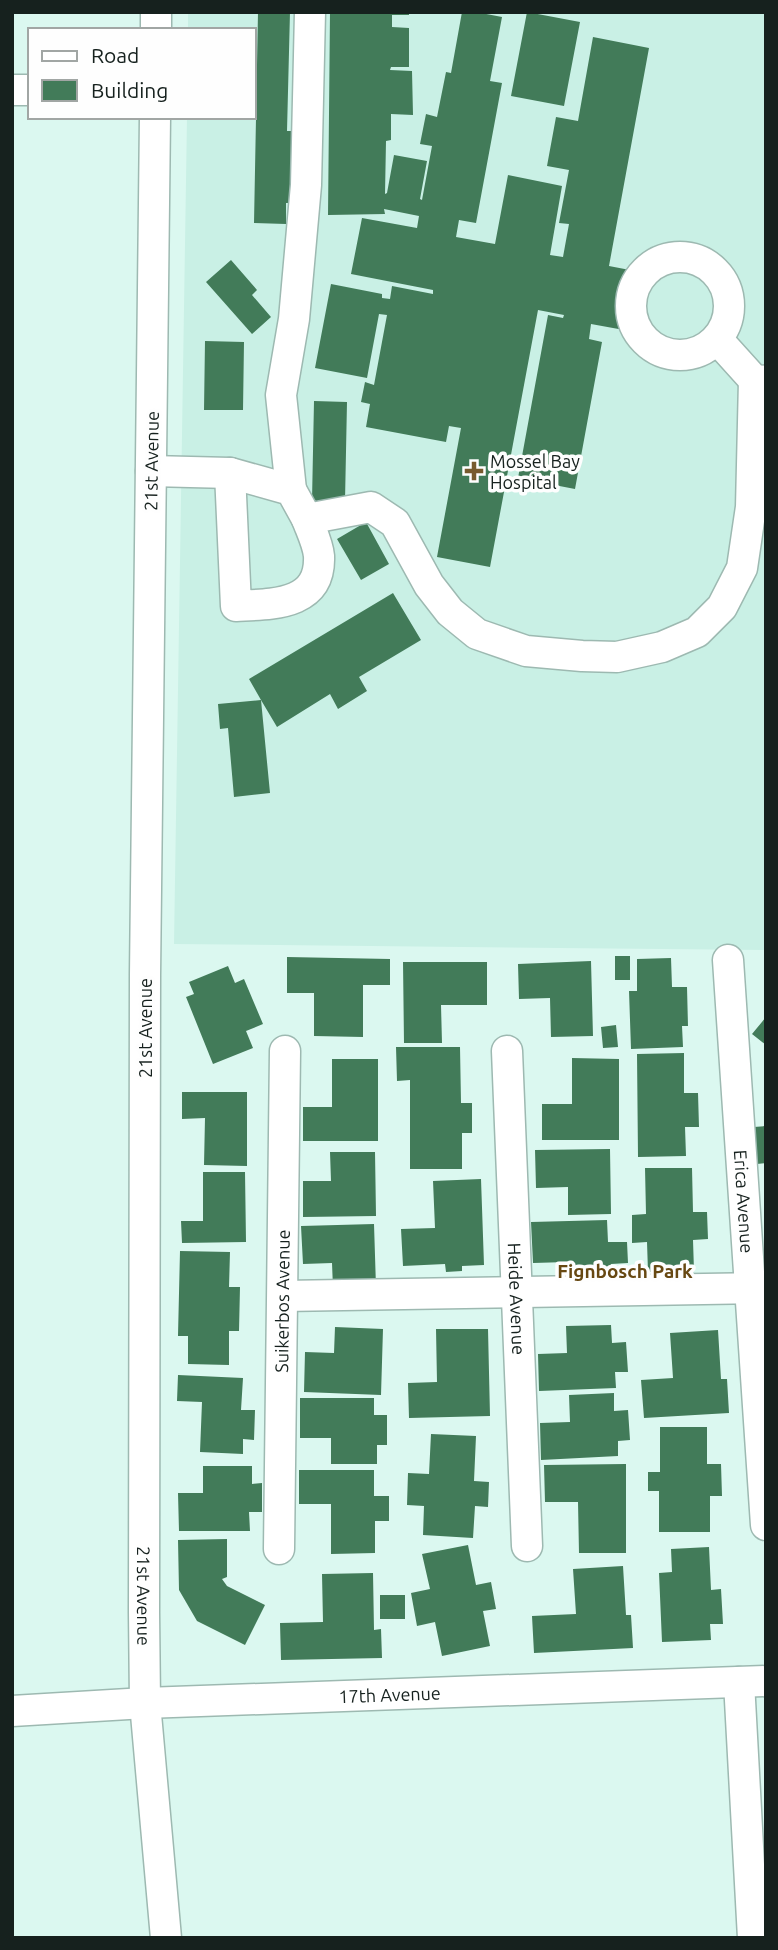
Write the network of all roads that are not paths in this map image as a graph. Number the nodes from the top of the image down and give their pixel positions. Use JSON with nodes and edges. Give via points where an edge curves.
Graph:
{"nodes":[{"id":1,"x":310,"y":12,"type":"edge"},
{"id":2,"x":155,"y":119,"type":"edge"},
{"id":3,"x":717,"y":339,"type":"dead end"},
{"id":4,"x":760,"y":380,"type":"edge"},
{"id":5,"x":151,"y":471,"type":"junction"},
{"id":6,"x":230,"y":474,"type":"junction"},
{"id":7,"x":291,"y":490,"type":"junction"},
{"id":8,"x":307,"y":519,"type":"junction"},
{"id":9,"x":728,"y":960,"type":"dead end"},
{"id":10,"x":285,"y":1051,"type":"dead end"},
{"id":11,"x":507,"y":1051,"type":"dead end"},
{"id":12,"x":758,"y":1288,"type":"edge"},
{"id":13,"x":517,"y":1292,"type":"junction"},
{"id":14,"x":282,"y":1296,"type":"junction"},
{"id":15,"x":766,"y":1525,"type":"edge"},
{"id":16,"x":527,"y":1546,"type":"dead end"},
{"id":17,"x":279,"y":1549,"type":"dead end"},
{"id":18,"x":752,"y":1682,"type":"edge"},
{"id":19,"x":145,"y":1703,"type":"junction"},
{"id":20,"x":12,"y":1711,"type":"edge"},
{"id":21,"x":166,"y":1938,"type":"edge"},
{"id":22,"x":753,"y":1938,"type":"edge"}],
"edges":[{"from":1,"to":7,"type":"street","via":[[306,185],[294,319],[281,395]]},
{"from":2,"to":5,"type":"street","name":"21st Avenue"},
{"from":3,"to":4,"type":"street"},
{"from":4,"to":8,"type":"street","via":[[742,568],[722,607],[697,632],[662,647],[617,657],[582,656],[526,650],[477,634],[450,612],[429,585],[395,523],[371,507]]},
{"from":5,"to":6,"type":"street"},
{"from":5,"to":19,"type":"street","name":"21st Avenue"},
{"from":6,"to":7,"type":"street"},
{"from":6,"to":8,"type":"street","via":[[236,606],[277,604],[300,596],[316,581],[319,555]]},
{"from":7,"to":8,"type":"street"},
{"from":9,"to":12,"type":"street","name":"Erica Avenue"},
{"from":10,"to":14,"type":"street","name":"Suikerbos Avenue"},
{"from":11,"to":13,"type":"street","name":"Heide Avenue"},
{"from":12,"to":13,"type":"street"},
{"from":12,"to":15,"type":"street","name":"Erica Avenue"},
{"from":13,"to":14,"type":"street"},
{"from":13,"to":16,"type":"street","name":"Heide Avenue"},
{"from":14,"to":17,"type":"street","name":"Suikerbos Avenue"},
{"from":18,"to":19,"type":"street","name":"17th Avenue"},
{"from":18,"to":22,"type":"street"},
{"from":19,"to":20,"type":"street","name":"17th Avenue"},
{"from":19,"to":21,"type":"street","name":"21st Avenue"}]}
